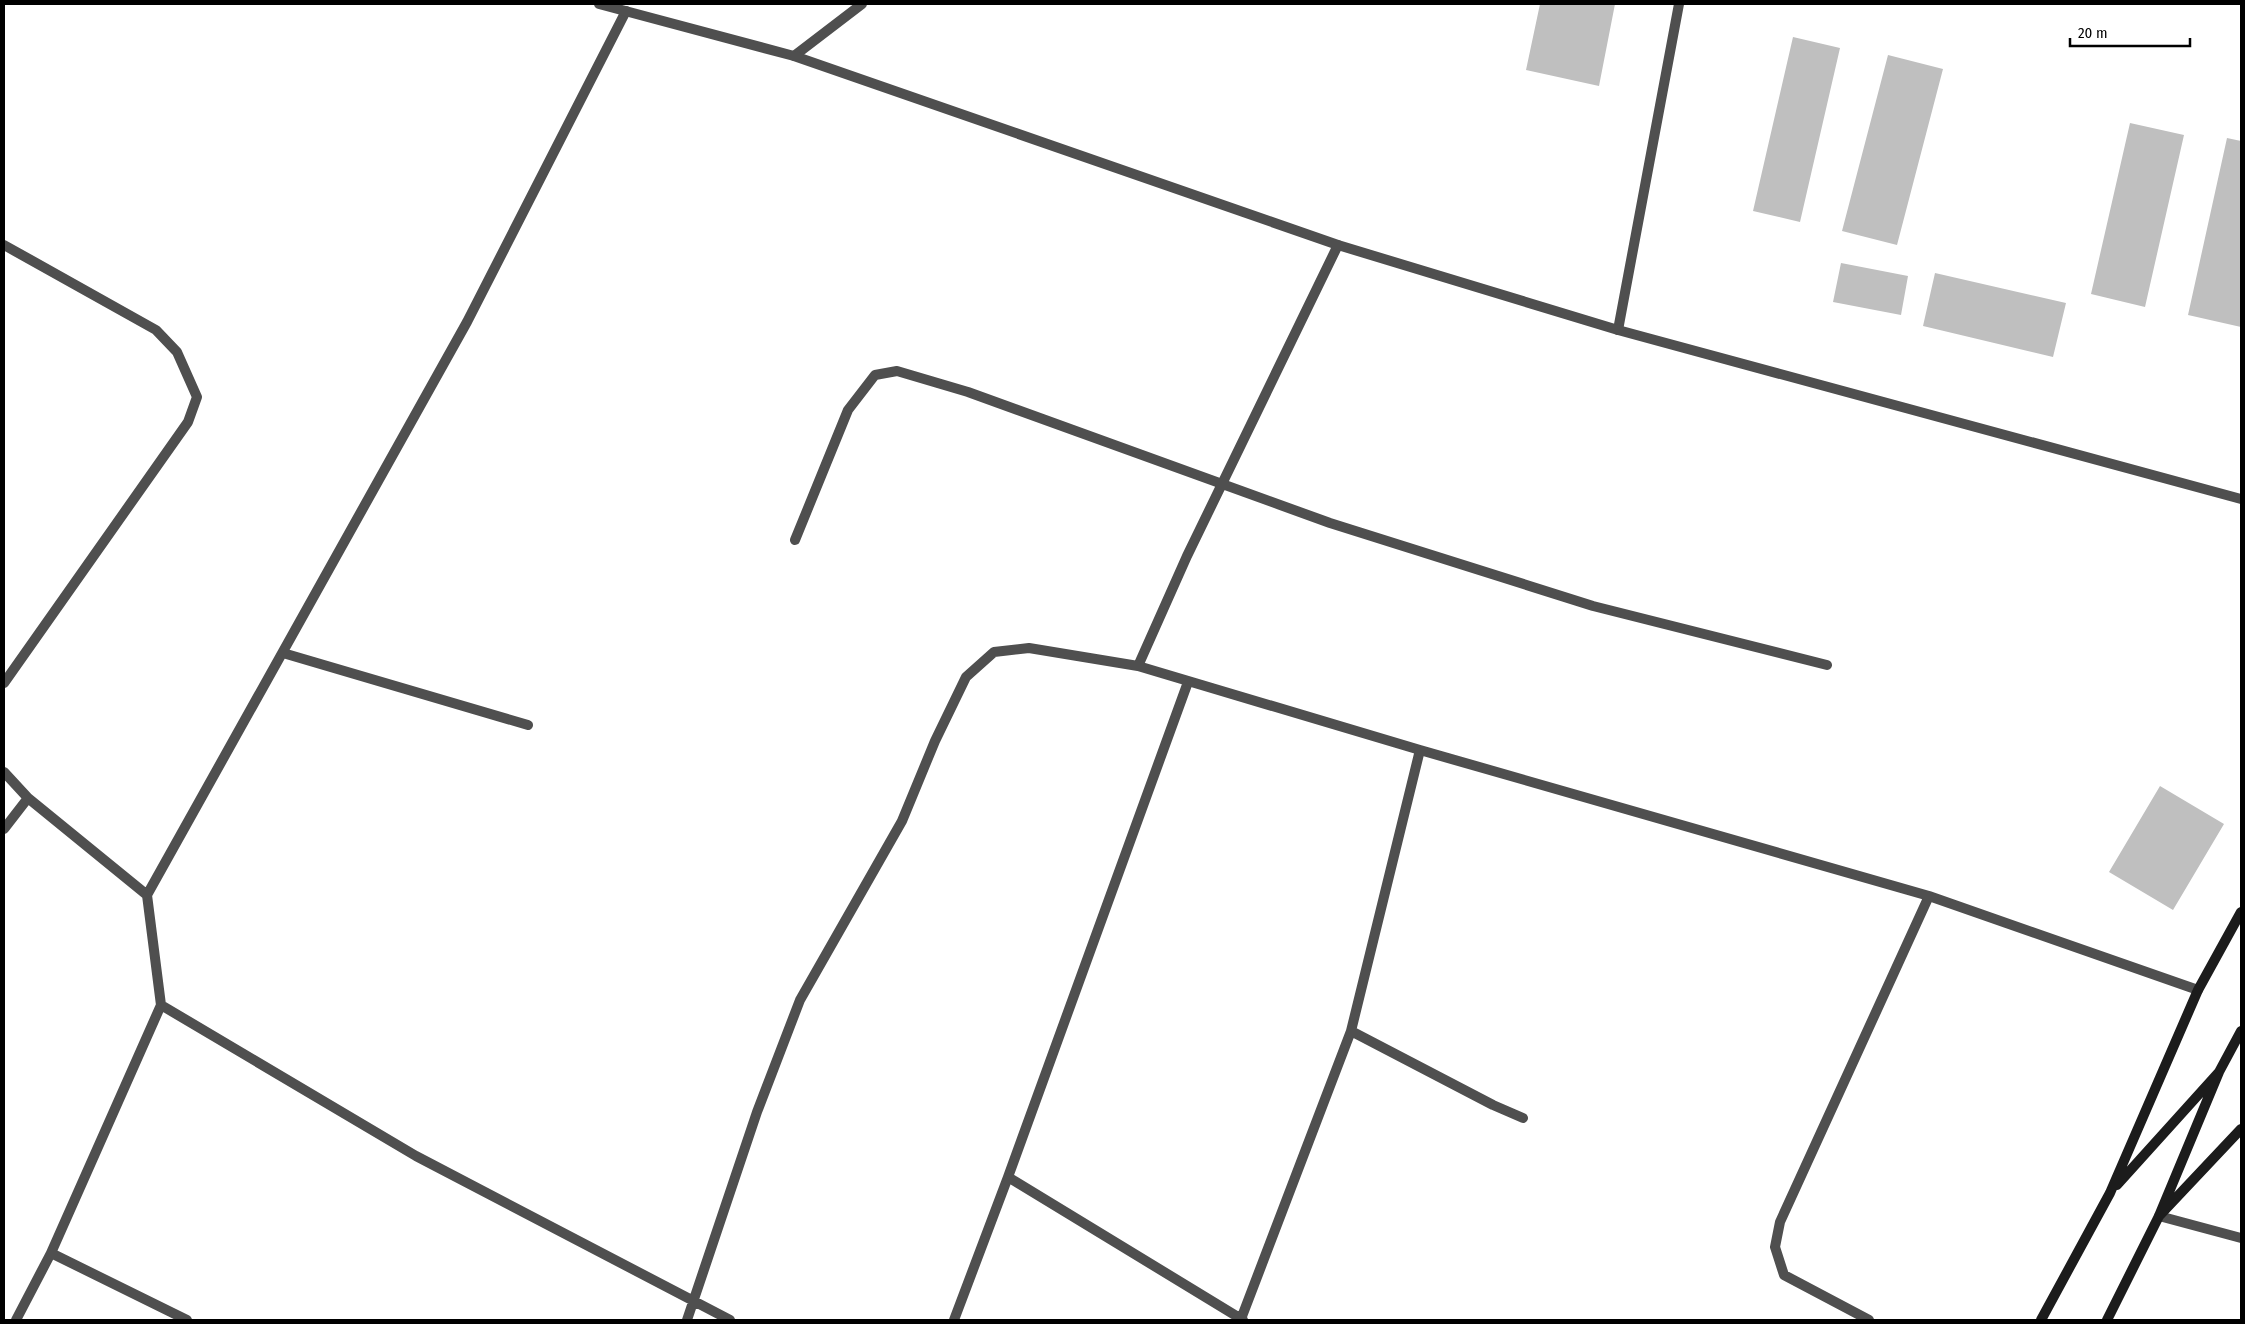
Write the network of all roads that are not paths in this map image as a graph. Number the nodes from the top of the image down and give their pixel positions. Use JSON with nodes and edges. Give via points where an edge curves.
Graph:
{"nodes":[{"id":1,"x":599,"y":4,"type":"edge"},
{"id":2,"x":862,"y":4,"type":"edge"},
{"id":3,"x":1679,"y":4,"type":"edge"},
{"id":4,"x":626,"y":11,"type":"junction"},
{"id":5,"x":794,"y":56,"type":"junction"},
{"id":6,"x":4,"y":245,"type":"edge"},
{"id":7,"x":1338,"y":245,"type":"junction"},
{"id":8,"x":1618,"y":330,"type":"junction"},
{"id":9,"x":1223,"y":486,"type":"junction"},
{"id":10,"x":2241,"y":499,"type":"edge"},
{"id":11,"x":795,"y":540,"type":"dead end"},
{"id":12,"x":283,"y":653,"type":"junction"},
{"id":13,"x":1827,"y":665,"type":"dead end"},
{"id":14,"x":1138,"y":666,"type":"junction"},
{"id":15,"x":1188,"y":682,"type":"junction"},
{"id":16,"x":4,"y":683,"type":"edge"},
{"id":17,"x":528,"y":725,"type":"dead end"},
{"id":18,"x":1420,"y":750,"type":"junction"},
{"id":19,"x":4,"y":772,"type":"edge"},
{"id":20,"x":28,"y":798,"type":"junction"},
{"id":21,"x":4,"y":829,"type":"edge"},
{"id":22,"x":147,"y":895,"type":"junction"},
{"id":23,"x":1928,"y":896,"type":"junction"},
{"id":24,"x":2241,"y":912,"type":"edge"},
{"id":25,"x":2198,"y":990,"type":"junction"},
{"id":26,"x":161,"y":1005,"type":"junction"},
{"id":27,"x":1351,"y":1031,"type":"junction"},
{"id":28,"x":2241,"y":1031,"type":"edge"},
{"id":29,"x":2219,"y":1072,"type":"junction"},
{"id":30,"x":1524,"y":1118,"type":"dead end"},
{"id":31,"x":2241,"y":1129,"type":"edge"},
{"id":32,"x":1008,"y":1177,"type":"junction"},
{"id":33,"x":2110,"y":1193,"type":"junction"},
{"id":34,"x":2159,"y":1216,"type":"junction"},
{"id":35,"x":2241,"y":1238,"type":"edge"},
{"id":36,"x":51,"y":1253,"type":"junction"},
{"id":37,"x":695,"y":1301,"type":"junction"},
{"id":38,"x":16,"y":1320,"type":"edge"},
{"id":39,"x":187,"y":1320,"type":"edge"},
{"id":40,"x":687,"y":1320,"type":"edge"},
{"id":41,"x":730,"y":1320,"type":"edge"},
{"id":42,"x":954,"y":1320,"type":"edge"},
{"id":43,"x":1242,"y":1320,"type":"edge"},
{"id":44,"x":1869,"y":1320,"type":"edge"},
{"id":45,"x":2041,"y":1320,"type":"edge"},
{"id":46,"x":2107,"y":1320,"type":"edge"}],
"edges":[{"from":1,"to":4,"type":"street"},
{"from":2,"to":5,"type":"street"},
{"from":3,"to":8,"type":"street"},
{"from":4,"to":5,"type":"street"},
{"from":4,"to":12,"type":"street","via":[[467,322]]},
{"from":5,"to":7,"type":"street"},
{"from":6,"to":16,"type":"street","via":[[156,330],[177,352],[197,397],[188,422]]},
{"from":7,"to":8,"type":"street"},
{"from":7,"to":9,"type":"street"},
{"from":8,"to":10,"type":"street"},
{"from":9,"to":11,"type":"street","via":[[968,392],[897,371],[875,375],[848,410]]},
{"from":9,"to":13,"type":"street","via":[[1593,606]]},
{"from":9,"to":14,"type":"street","via":[[1187,556]]},
{"from":12,"to":17,"type":"street"},
{"from":12,"to":22,"type":"street"},
{"from":14,"to":15,"type":"street"},
{"from":14,"to":37,"type":"street","via":[[1029,648],[994,652],[966,677],[902,821],[800,1000],[757,1112]]},
{"from":15,"to":18,"type":"street"},
{"from":15,"to":32,"type":"street"},
{"from":18,"to":23,"type":"street"},
{"from":18,"to":27,"type":"street"},
{"from":19,"to":20,"type":"street"},
{"from":20,"to":21,"type":"street"},
{"from":20,"to":22,"type":"street"},
{"from":22,"to":26,"type":"street"},
{"from":23,"to":25,"type":"street"},
{"from":23,"to":44,"type":"street","via":[[1780,1222],[1775,1247],[1784,1275]]},
{"from":24,"to":25,"type":"main road"},
{"from":25,"to":33,"type":"main road"},
{"from":26,"to":36,"type":"street"},
{"from":26,"to":37,"type":"street","via":[[416,1156]]},
{"from":27,"to":30,"type":"street"},
{"from":27,"to":43,"type":"street"},
{"from":28,"to":29,"type":"main road"},
{"from":29,"to":33,"type":"main road"},
{"from":29,"to":34,"type":"main road"},
{"from":31,"to":34,"type":"main road"},
{"from":32,"to":42,"type":"street"},
{"from":32,"to":43,"type":"street"},
{"from":33,"to":45,"type":"main road"},
{"from":34,"to":35,"type":"street"},
{"from":34,"to":46,"type":"main road"},
{"from":36,"to":38,"type":"street"},
{"from":36,"to":39,"type":"street"},
{"from":37,"to":40,"type":"street"},
{"from":37,"to":41,"type":"street"}]}
